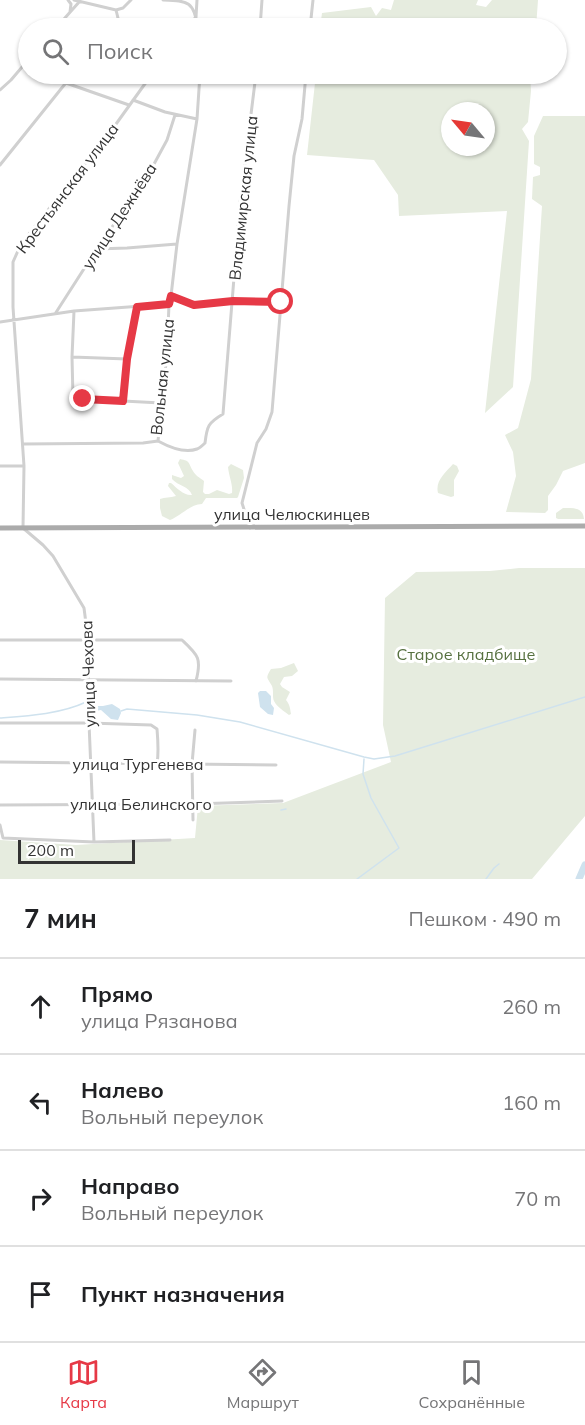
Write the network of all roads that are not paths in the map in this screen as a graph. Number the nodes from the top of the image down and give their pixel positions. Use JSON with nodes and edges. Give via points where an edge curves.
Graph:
{"nodes":[{"id":1,"x":68,"y":0,"type":"edge"},
{"id":2,"x":74,"y":0,"type":"edge"},
{"id":3,"x":131,"y":0,"type":"edge"},
{"id":4,"x":163,"y":0,"type":"edge"},
{"id":5,"x":197,"y":0,"type":"edge"},
{"id":6,"x":262,"y":0,"type":"edge"},
{"id":7,"x":312,"y":0,"type":"edge"},
{"id":8,"x":80,"y":1,"type":"edge"},
{"id":9,"x":116,"y":10,"type":"junction"},
{"id":10,"x":70,"y":12,"type":"junction"},
{"id":11,"x":196,"y":17,"type":"joint"},
{"id":12,"x":65,"y":18,"type":"edge"},
{"id":13,"x":118,"y":18,"type":"edge"},
{"id":14,"x":261,"y":18,"type":"edge"},
{"id":15,"x":311,"y":18,"type":"edge"},
{"id":16,"x":18,"y":72,"type":"edge"},
{"id":17,"x":64,"y":84,"type":"edge"},
{"id":18,"x":71,"y":84,"type":"edge"},
{"id":19,"x":144,"y":84,"type":"edge"},
{"id":20,"x":199,"y":84,"type":"edge"},
{"id":21,"x":255,"y":84,"type":"edge"},
{"id":22,"x":305,"y":84,"type":"edge"},
{"id":23,"x":0,"y":90,"type":"edge"},
{"id":24,"x":132,"y":100,"type":"junction"},
{"id":25,"x":129,"y":105,"type":"junction"},
{"id":26,"x":175,"y":115,"type":"junction"},
{"id":27,"x":197,"y":119,"type":"junction"},
{"id":28,"x":0,"y":165,"type":"edge"},
{"id":29,"x":177,"y":244,"type":"junction"},
{"id":30,"x":96,"y":249,"type":"junction"},
{"id":31,"x":171,"y":296,"type":"junction"},
{"id":32,"x":233,"y":301,"type":"junction"},
{"id":33,"x":281,"y":302,"type":"junction"},
{"id":34,"x":169,"y":304,"type":"junction"},
{"id":35,"x":137,"y":307,"type":"junction"},
{"id":36,"x":74,"y":312,"type":"junction"},
{"id":37,"x":55,"y":314,"type":"junction"},
{"id":38,"x":15,"y":320,"type":"junction"},
{"id":39,"x":0,"y":322,"type":"edge"},
{"id":40,"x":72,"y":357,"type":"junction"},
{"id":41,"x":127,"y":359,"type":"junction"},
{"id":42,"x":123,"y":401,"type":"junction"},
{"id":43,"x":161,"y":403,"type":"junction"},
{"id":44,"x":159,"y":441,"type":"junction"},
{"id":45,"x":23,"y":444,"type":"junction"},
{"id":46,"x":0,"y":466,"type":"edge"},
{"id":47,"x":24,"y":466,"type":"junction"},
{"id":48,"x":585,"y":526,"type":"edge"},
{"id":49,"x":0,"y":528,"type":"edge"},
{"id":50,"x":23,"y":528,"type":"junction"},
{"id":51,"x":250,"y":528,"type":"junction"},
{"id":52,"x":88,"y":639,"type":"junction"},
{"id":53,"x":0,"y":640,"type":"edge"},
{"id":54,"x":0,"y":679,"type":"edge"},
{"id":55,"x":89,"y":680,"type":"junction"},
{"id":56,"x":196,"y":681,"type":"junction"},
{"id":57,"x":231,"y":681,"type":"dead end"},
{"id":58,"x":0,"y":723,"type":"edge"},
{"id":59,"x":89,"y":723,"type":"junction"},
{"id":60,"x":195,"y":730,"type":"dead end"},
{"id":61,"x":0,"y":762,"type":"edge"},
{"id":62,"x":92,"y":764,"type":"junction"},
{"id":63,"x":156,"y":764,"type":"junction"},
{"id":64,"x":192,"y":764,"type":"junction"},
{"id":65,"x":276,"y":765,"type":"dead end"},
{"id":66,"x":282,"y":801,"type":"dead end"},
{"id":67,"x":93,"y":804,"type":"junction"},
{"id":68,"x":194,"y":804,"type":"junction"},
{"id":69,"x":0,"y":805,"type":"edge"},
{"id":70,"x":193,"y":820,"type":"dead end"},
{"id":71,"x":0,"y":825,"type":"edge"},
{"id":72,"x":170,"y":840,"type":"dead end"},
{"id":73,"x":94,"y":842,"type":"junction"}],
"edges":[{"from":1,"to":10,"type":"street"},
{"from":2,"to":8,"type":"street"},
{"from":3,"to":9,"type":"street","via":[[123,9]]},
{"from":4,"to":11,"type":"street","via":[[191,5]]},
{"from":5,"to":11,"type":"street"},
{"from":6,"to":14,"type":"street"},
{"from":7,"to":15,"type":"street"},
{"from":8,"to":9,"type":"street"},
{"from":8,"to":10,"type":"street"},
{"from":9,"to":13,"type":"street"},
{"from":10,"to":12,"type":"street"},
{"from":16,"to":23,"type":"street"},
{"from":17,"to":28,"type":"street"},
{"from":18,"to":25,"type":"street"},
{"from":19,"to":24,"type":"street","name":"Крестьянская улица"},
{"from":20,"to":27,"type":"street","name":"Вольная улица"},
{"from":21,"to":32,"type":"street","name":"Владимирская улица"},
{"from":22,"to":33,"type":"street","via":[[294,156]]},
{"from":24,"to":25,"type":"street","name":"Крестьянская улица"},
{"from":24,"to":26,"type":"street"},
{"from":25,"to":38,"type":"street","name":"Крестьянская улица","via":[[21,244],[13,262]]},
{"from":26,"to":27,"type":"street"},
{"from":26,"to":30,"type":"street","name":"улица Дежнёва","via":[[147,177]]},
{"from":27,"to":29,"type":"street","name":"Вольная улица"},
{"from":29,"to":30,"type":"street"},
{"from":29,"to":31,"type":"street","name":"Вольная улица"},
{"from":30,"to":37,"type":"street","name":"улица Дежнёва"},
{"from":31,"to":32,"type":"street","via":[[194,305]]},
{"from":31,"to":34,"type":"street","name":"Вольная улица"},
{"from":32,"to":33,"type":"street"},
{"from":32,"to":44,"type":"street","name":"Владимирская улица","via":[[223,414],[211,421],[205,443],[197,449],[172,448]]},
{"from":33,"to":51,"type":"street","via":[[272,412],[257,443],[242,503]]},
{"from":34,"to":35,"type":"street"},
{"from":34,"to":43,"type":"street","name":"Вольная улица"},
{"from":35,"to":36,"type":"street"},
{"from":35,"to":41,"type":"street"},
{"from":36,"to":37,"type":"street"},
{"from":36,"to":40,"type":"street"},
{"from":37,"to":38,"type":"street"},
{"from":38,"to":39,"type":"street"},
{"from":38,"to":45,"type":"street","name":"Крестьянская улица"},
{"from":40,"to":41,"type":"street"},
{"from":40,"to":42,"type":"street","via":[[73,398]]},
{"from":41,"to":42,"type":"street"},
{"from":42,"to":43,"type":"street"},
{"from":43,"to":44,"type":"street","name":"Вольная улица"},
{"from":44,"to":45,"type":"street","name":"Вольная улица"},
{"from":45,"to":47,"type":"street","name":"Крестьянская улица"},
{"from":46,"to":47,"type":"street"},
{"from":47,"to":50,"type":"street","name":"Крестьянская улица"},
{"from":48,"to":51,"type":"main road","name":"улица Челюскинцев"},
{"from":49,"to":50,"type":"main road","name":"улица Челюскинцев"},
{"from":50,"to":51,"type":"main road","name":"улица Челюскинцев"},
{"from":50,"to":52,"type":"street","name":"улица Чехова","via":[[53,556],[84,608]]},
{"from":52,"to":53,"type":"street"},
{"from":52,"to":55,"type":"street","name":"улица Чехова"},
{"from":52,"to":56,"type":"street","via":[[182,640],[196,653],[200,667]]},
{"from":54,"to":55,"type":"street"},
{"from":55,"to":56,"type":"street"},
{"from":55,"to":59,"type":"street","name":"улица Чехова"},
{"from":56,"to":57,"type":"street"},
{"from":58,"to":59,"type":"street"},
{"from":59,"to":62,"type":"street","name":"улица Чехова"},
{"from":59,"to":63,"type":"street","via":[[155,727]]},
{"from":60,"to":64,"type":"street"},
{"from":61,"to":62,"type":"street","name":"улица Тургенева"},
{"from":62,"to":63,"type":"street","name":"улица Тургенева"},
{"from":62,"to":67,"type":"street","name":"улица Чехова"},
{"from":63,"to":64,"type":"street","name":"улица Тургенева"},
{"from":64,"to":65,"type":"street","name":"улица Тургенева"},
{"from":64,"to":68,"type":"street"},
{"from":66,"to":68,"type":"street","name":"улица Белинского"},
{"from":67,"to":68,"type":"street","name":"улица Белинского"},
{"from":67,"to":69,"type":"street","name":"улица Белинского"},
{"from":67,"to":73,"type":"street","name":"улица Чехова"},
{"from":68,"to":70,"type":"street"},
{"from":71,"to":73,"type":"street","via":[[3,838]]},
{"from":72,"to":73,"type":"street"}]}
